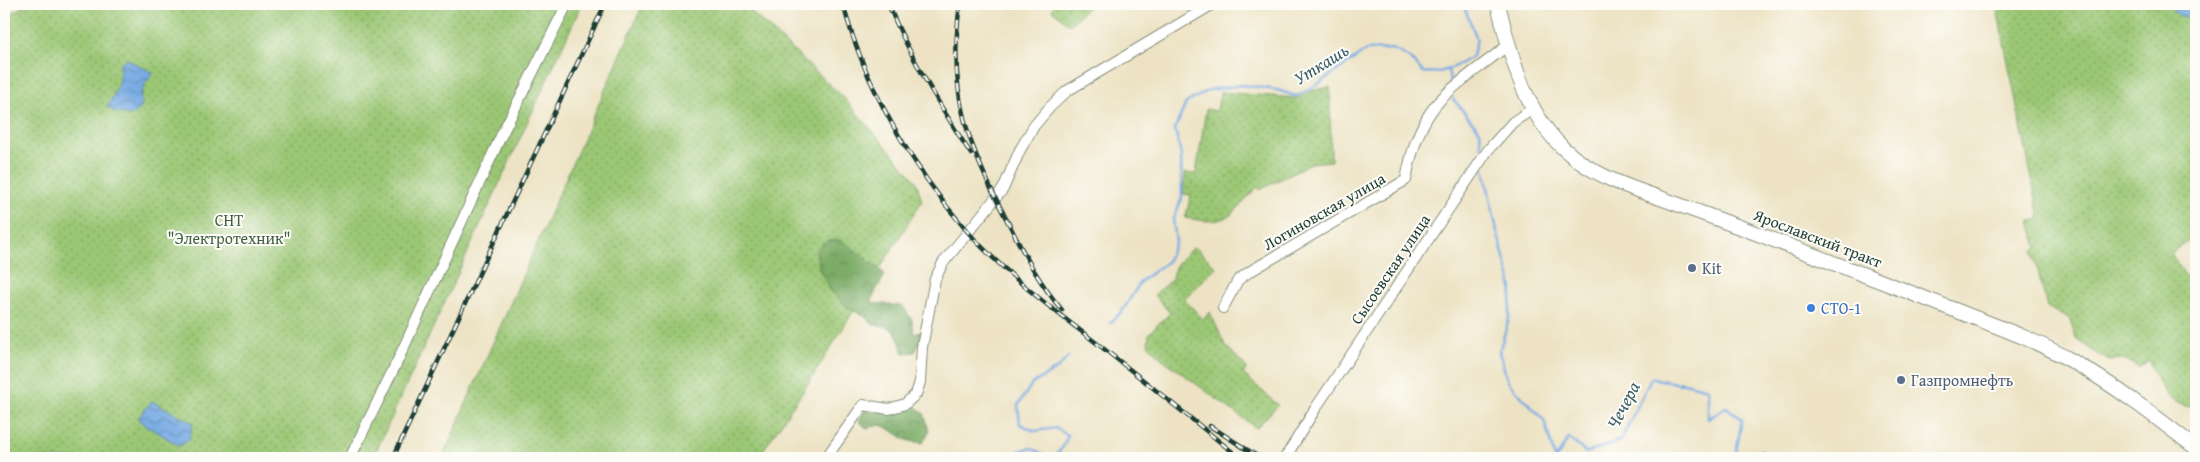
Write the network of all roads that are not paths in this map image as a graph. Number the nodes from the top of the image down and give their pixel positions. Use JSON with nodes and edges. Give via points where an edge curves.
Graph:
{"nodes":[{"id":1,"x":568,"y":4,"type":"edge"},
{"id":2,"x":1213,"y":4,"type":"edge"},
{"id":3,"x":1498,"y":4,"type":"edge"},
{"id":4,"x":1508,"y":45,"type":"junction"},
{"id":5,"x":1534,"y":108,"type":"junction"},
{"id":6,"x":1223,"y":308,"type":"dead end"},
{"id":7,"x":2196,"y":448,"type":"edge"},
{"id":8,"x":350,"y":458,"type":"edge"},
{"id":9,"x":826,"y":458,"type":"edge"},
{"id":10,"x":1285,"y":458,"type":"edge"}],
"edges":[{"from":1,"to":8,"type":"street","via":[[501,136]]},
{"from":2,"to":9,"type":"street","via":[[1067,92],[1050,107],[1020,150],[1003,189],[942,264],[935,279],[916,394],[905,404],[889,409],[863,405]]},
{"from":3,"to":4,"type":"street","name":"Ярославский тракт"},
{"from":4,"to":5,"type":"street","name":"Ярославский тракт","via":[[1520,81]]},
{"from":4,"to":6,"type":"street","name":"Логиновская улица","via":[[1441,99],[1429,114],[1411,153],[1406,180],[1248,272],[1238,280]]},
{"from":5,"to":7,"type":"street","name":"Ярославский тракт","via":[[1552,137],[1596,172],[2025,338],[2071,360],[2106,382]]},
{"from":5,"to":10,"type":"street","name":"Сысоевская улица","via":[[1513,122],[1488,150]]}]}
